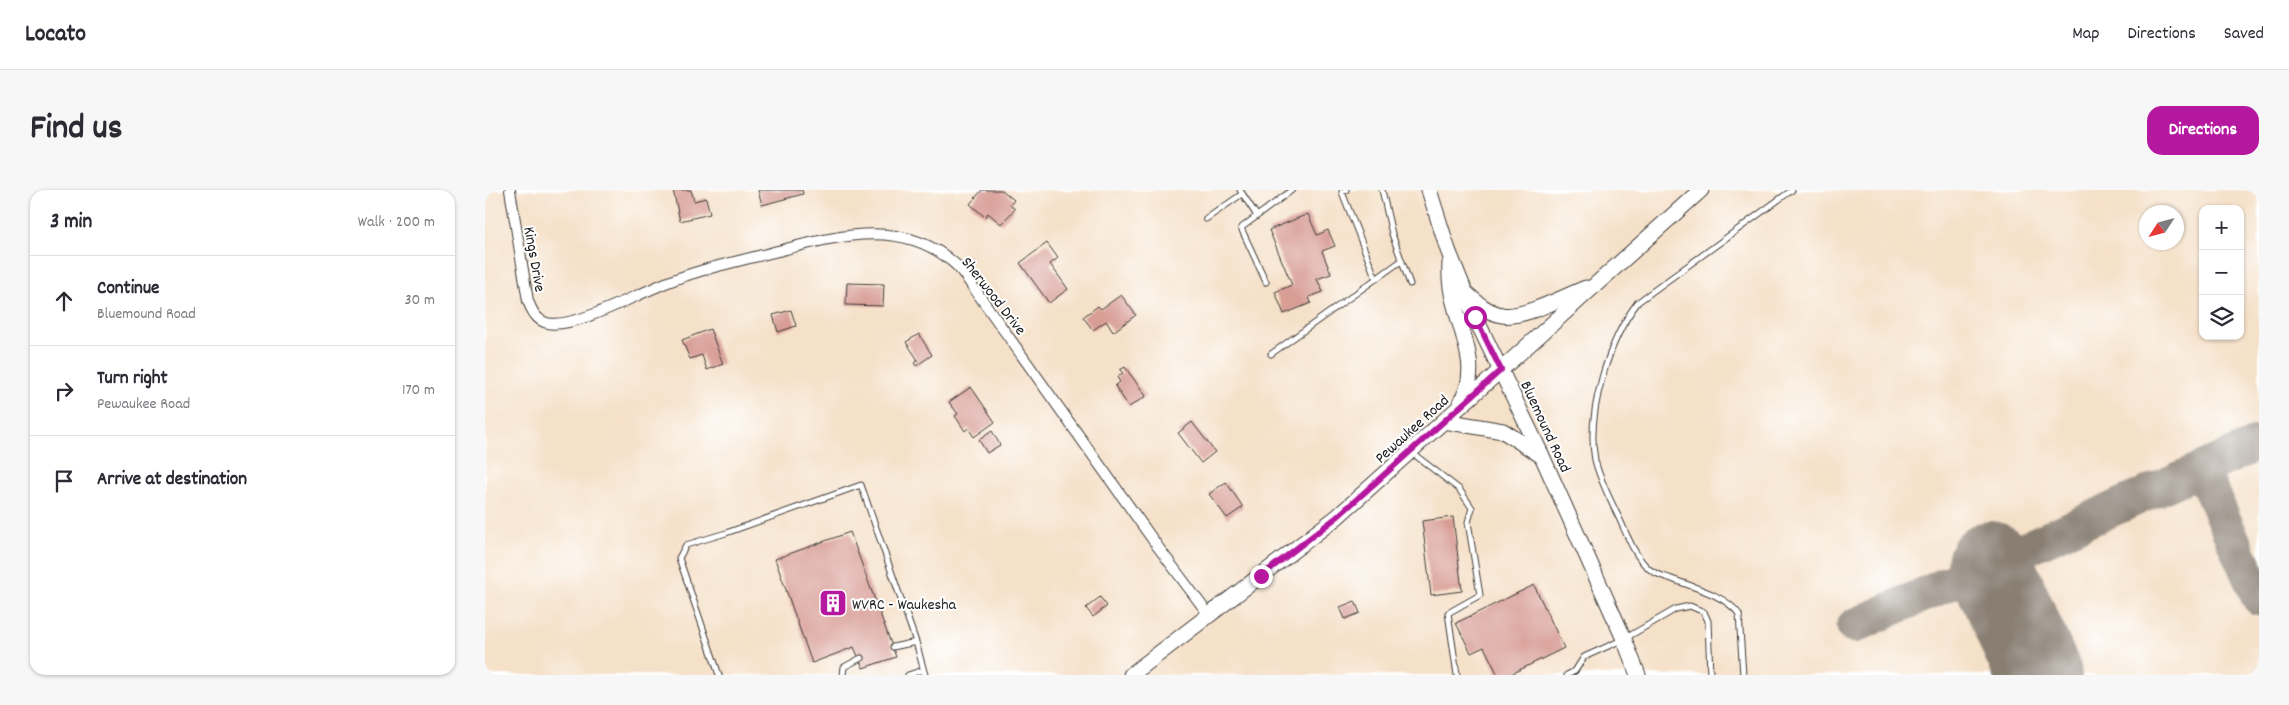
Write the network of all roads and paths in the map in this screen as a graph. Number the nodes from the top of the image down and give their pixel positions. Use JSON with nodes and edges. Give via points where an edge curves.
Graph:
{"nodes":[{"id":1,"x":510,"y":190,"type":"edge"},
{"id":2,"x":1292,"y":190,"type":"edge"},
{"id":3,"x":1346,"y":190,"type":"edge"},
{"id":4,"x":1382,"y":190,"type":"edge"},
{"id":5,"x":1429,"y":190,"type":"edge"},
{"id":6,"x":1701,"y":190,"type":"edge"},
{"id":7,"x":1792,"y":190,"type":"edge"},
{"id":8,"x":1241,"y":192,"type":"edge"},
{"id":9,"x":1257,"y":216,"type":"junction"},
{"id":10,"x":1206,"y":219,"type":"dead end"},
{"id":11,"x":1450,"y":254,"type":"junction"},
{"id":12,"x":1401,"y":261,"type":"junction"},
{"id":13,"x":1376,"y":279,"type":"junction"},
{"id":14,"x":1266,"y":282,"type":"dead end"},
{"id":15,"x":1410,"y":284,"type":"dead end"},
{"id":16,"x":1595,"y":284,"type":"junction"},
{"id":17,"x":1465,"y":292,"type":"junction"},
{"id":18,"x":579,"y":319,"type":"joint"},
{"id":19,"x":1271,"y":354,"type":"dead end"},
{"id":20,"x":1501,"y":370,"type":"junction"},
{"id":21,"x":1448,"y":418,"type":"junction"},
{"id":22,"x":1411,"y":451,"type":"junction"},
{"id":23,"x":1542,"y":456,"type":"junction"},
{"id":24,"x":1209,"y":615,"type":"junction"},
{"id":25,"x":1624,"y":639,"type":"junction"},
{"id":26,"x":916,"y":642,"type":"junction"},
{"id":27,"x":893,"y":647,"type":"dead end"},
{"id":28,"x":861,"y":658,"type":"dead end"},
{"id":29,"x":924,"y":672,"type":"edge"},
{"id":30,"x":719,"y":675,"type":"edge"},
{"id":31,"x":843,"y":675,"type":"edge"},
{"id":32,"x":908,"y":675,"type":"edge"},
{"id":33,"x":1131,"y":675,"type":"edge"},
{"id":34,"x":1457,"y":675,"type":"edge"},
{"id":35,"x":1567,"y":675,"type":"edge"},
{"id":36,"x":1638,"y":675,"type":"edge"},
{"id":37,"x":1709,"y":675,"type":"edge"},
{"id":38,"x":1743,"y":675,"type":"edge"}],
"edges":[{"from":1,"to":18,"type":"street","name":"Kings Drive","via":[[528,301],[534,314],[554,323]]},
{"from":2,"to":9,"type":"lane"},
{"from":3,"to":13,"type":"lane","via":[[1342,192]]},
{"from":4,"to":12,"type":"lane"},
{"from":5,"to":11,"type":"main road","name":"Bluemound Road"},
{"from":6,"to":16,"type":"main road","name":"Pewaukee Road"},
{"from":7,"to":38,"type":"lane","via":[[1638,302],[1626,317],[1613,347],[1602,381],[1593,438],[1595,461],[1608,496],[1646,567],[1718,598],[1739,614]]},
{"from":8,"to":9,"type":"lane"},
{"from":8,"to":10,"type":"lane"},
{"from":9,"to":14,"type":"lane","via":[[1241,228]]},
{"from":11,"to":17,"type":"main road","name":"Bluemound Road"},
{"from":11,"to":21,"type":"main road","via":[[1451,289],[1470,365],[1468,387]]},
{"from":12,"to":13,"type":"lane"},
{"from":12,"to":15,"type":"lane"},
{"from":13,"to":19,"type":"lane"},
{"from":16,"to":17,"type":"main road","via":[[1506,316],[1490,311]]},
{"from":16,"to":20,"type":"main road","name":"Pewaukee Road"},
{"from":17,"to":20,"type":"main road","name":"Bluemound Road"},
{"from":18,"to":24,"type":"street","name":"Sherwood Drive","via":[[705,269],[848,235],[893,236],[929,247],[955,264],[976,291]]},
{"from":20,"to":21,"type":"main road","name":"Pewaukee Road"},
{"from":20,"to":23,"type":"main road","name":"Bluemound Road"},
{"from":21,"to":22,"type":"main road","name":"Pewaukee Road"},
{"from":21,"to":23,"type":"main road","via":[[1503,431]]},
{"from":22,"to":24,"type":"main road","name":"Pewaukee Road","via":[[1337,517]]},
{"from":22,"to":34,"type":"lane","via":[[1459,489],[1472,508],[1468,522],[1481,595],[1448,613]]},
{"from":23,"to":25,"type":"main road","name":"Bluemound Road"},
{"from":24,"to":33,"type":"main road","name":"Pewaukee Road"},
{"from":25,"to":35,"type":"lane","via":[[1584,656],[1575,671]]},
{"from":25,"to":36,"type":"main road","name":"Bluemound Road"},
{"from":25,"to":37,"type":"lane","via":[[1676,610],[1690,606],[1703,612],[1708,621]]},
{"from":26,"to":27,"type":"lane"},
{"from":26,"to":29,"type":"lane"},
{"from":26,"to":30,"type":"lane","via":[[861,486],[686,545],[679,558]]},
{"from":28,"to":31,"type":"lane","via":[[844,667]]},
{"from":29,"to":32,"type":"lane"}]}
